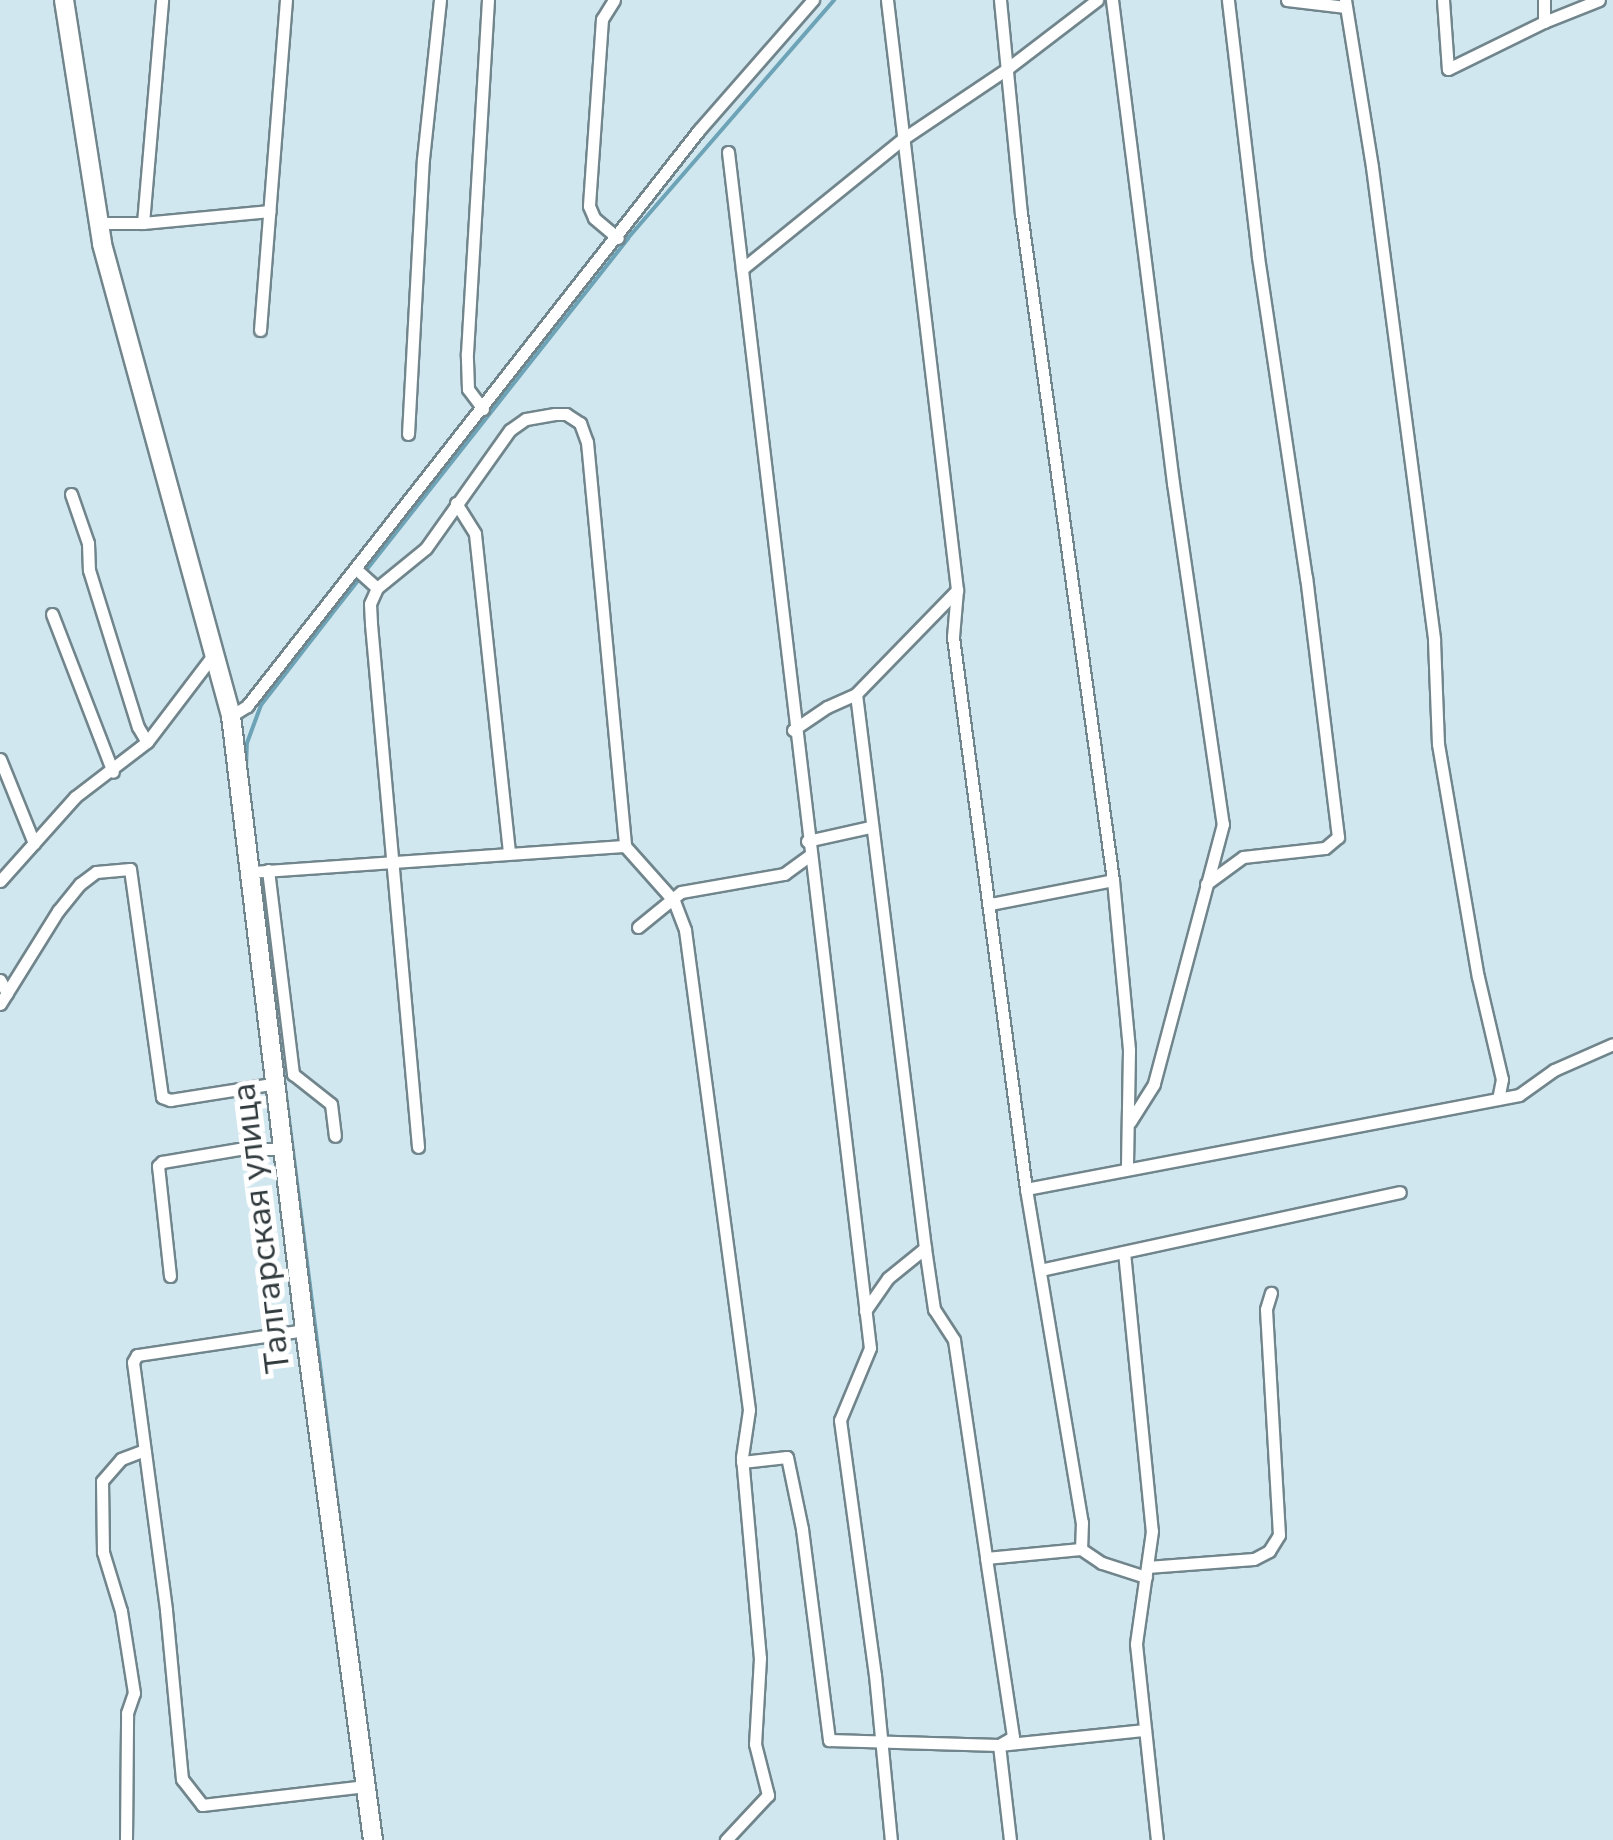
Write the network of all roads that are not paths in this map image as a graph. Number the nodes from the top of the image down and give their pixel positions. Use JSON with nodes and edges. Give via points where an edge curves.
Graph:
{"nodes":[{"id":1,"x":64,"y":0,"type":"edge"},
{"id":2,"x":162,"y":0,"type":"edge"},
{"id":3,"x":286,"y":0,"type":"edge"},
{"id":4,"x":440,"y":0,"type":"edge"},
{"id":5,"x":488,"y":0,"type":"edge"},
{"id":6,"x":614,"y":0,"type":"edge"},
{"id":7,"x":813,"y":0,"type":"edge"},
{"id":8,"x":887,"y":0,"type":"edge"},
{"id":9,"x":1000,"y":0,"type":"edge"},
{"id":10,"x":1097,"y":0,"type":"edge"},
{"id":11,"x":1112,"y":0,"type":"edge"},
{"id":12,"x":1228,"y":0,"type":"edge"},
{"id":13,"x":1287,"y":0,"type":"edge"},
{"id":14,"x":1444,"y":0,"type":"edge"},
{"id":15,"x":1544,"y":0,"type":"edge"},
{"id":16,"x":1599,"y":0,"type":"edge"},
{"id":17,"x":1346,"y":3,"type":"edge"},
{"id":18,"x":1544,"y":22,"type":"junction"},
{"id":19,"x":1008,"y":68,"type":"junction"},
{"id":20,"x":904,"y":138,"type":"junction"},
{"id":21,"x":728,"y":152,"type":"dead end"},
{"id":22,"x":270,"y":211,"type":"junction"},
{"id":23,"x":144,"y":222,"type":"junction"},
{"id":24,"x":100,"y":223,"type":"junction"},
{"id":25,"x":618,"y":238,"type":"junction"},
{"id":26,"x":742,"y":269,"type":"junction"},
{"id":27,"x":260,"y":330,"type":"dead end"},
{"id":28,"x":483,"y":409,"type":"junction"},
{"id":29,"x":408,"y":434,"type":"dead end"},
{"id":30,"x":71,"y":494,"type":"dead end"},
{"id":31,"x":456,"y":503,"type":"junction"},
{"id":32,"x":360,"y":572,"type":"junction"},
{"id":33,"x":377,"y":588,"type":"junction"},
{"id":34,"x":958,"y":590,"type":"junction"},
{"id":35,"x":52,"y":614,"type":"dead end"},
{"id":36,"x":217,"y":651,"type":"junction"},
{"id":37,"x":856,"y":694,"type":"junction"},
{"id":38,"x":231,"y":716,"type":"junction"},
{"id":39,"x":794,"y":730,"type":"junction"},
{"id":40,"x":147,"y":742,"type":"junction"},
{"id":41,"x":0,"y":759,"type":"edge"},
{"id":42,"x":113,"y":772,"type":"junction"},
{"id":43,"x":870,"y":827,"type":"junction"},
{"id":44,"x":808,"y":840,"type":"junction"},
{"id":45,"x":34,"y":844,"type":"junction"},
{"id":46,"x":625,"y":846,"type":"junction"},
{"id":47,"x":510,"y":852,"type":"junction"},
{"id":48,"x":810,"y":856,"type":"junction"},
{"id":49,"x":394,"y":859,"type":"junction"},
{"id":50,"x":259,"y":871,"type":"junction"},
{"id":51,"x":1114,"y":880,"type":"junction"},
{"id":52,"x":0,"y":881,"type":"edge"},
{"id":53,"x":1203,"y":887,"type":"junction"},
{"id":54,"x":674,"y":901,"type":"junction"},
{"id":55,"x":990,"y":904,"type":"junction"},
{"id":56,"x":638,"y":928,"type":"dead end"},
{"id":57,"x":0,"y":980,"type":"edge"},
{"id":58,"x":4,"y":999,"type":"edge"},
{"id":59,"x":1613,"y":1044,"type":"edge"},
{"id":60,"x":278,"y":1083,"type":"junction"},
{"id":61,"x":1498,"y":1100,"type":"junction"},
{"id":62,"x":1128,"y":1124,"type":"junction"},
{"id":63,"x":335,"y":1136,"type":"dead end"},
{"id":64,"x":418,"y":1147,"type":"dead end"},
{"id":65,"x":286,"y":1149,"type":"junction"},
{"id":66,"x":1127,"y":1169,"type":"junction"},
{"id":67,"x":1026,"y":1189,"type":"junction"},
{"id":68,"x":1400,"y":1192,"type":"dead end"},
{"id":69,"x":925,"y":1248,"type":"junction"},
{"id":70,"x":1124,"y":1252,"type":"junction"},
{"id":71,"x":1040,"y":1270,"type":"junction"},
{"id":72,"x":170,"y":1276,"type":"dead end"},
{"id":73,"x":1271,"y":1293,"type":"dead end"},
{"id":74,"x":865,"y":1311,"type":"junction"},
{"id":75,"x":305,"y":1330,"type":"junction"},
{"id":76,"x":144,"y":1450,"type":"junction"},
{"id":77,"x":742,"y":1462,"type":"junction"},
{"id":78,"x":1081,"y":1550,"type":"junction"},
{"id":79,"x":986,"y":1558,"type":"junction"},
{"id":80,"x":1146,"y":1572,"type":"junction"},
{"id":81,"x":1145,"y":1730,"type":"junction"},
{"id":82,"x":881,"y":1742,"type":"junction"},
{"id":83,"x":999,"y":1745,"type":"junction"},
{"id":84,"x":366,"y":1786,"type":"junction"},
{"id":85,"x":126,"y":1840,"type":"edge"},
{"id":86,"x":373,"y":1840,"type":"edge"},
{"id":87,"x":726,"y":1840,"type":"edge"},
{"id":88,"x":891,"y":1840,"type":"edge"},
{"id":89,"x":1010,"y":1840,"type":"edge"},
{"id":90,"x":1157,"y":1840,"type":"edge"}],
"edges":[{"from":1,"to":24,"type":"street","name":"Талгарская улица"},
{"from":2,"to":23,"type":"street"},
{"from":3,"to":22,"type":"street"},
{"from":4,"to":29,"type":"street","via":[[423,159]]},
{"from":5,"to":28,"type":"street","via":[[467,354],[468,389]]},
{"from":6,"to":25,"type":"street","via":[[602,19],[590,206]]},
{"from":7,"to":25,"type":"street","via":[[700,130]]},
{"from":8,"to":20,"type":"street"},
{"from":9,"to":19,"type":"street"},
{"from":10,"to":19,"type":"street"},
{"from":11,"to":53,"type":"street","via":[[1223,824]]},
{"from":12,"to":53,"type":"street","via":[[1338,837],[1325,848],[1243,856]]},
{"from":13,"to":17,"type":"street"},
{"from":14,"to":18,"type":"street","via":[[1448,69]]},
{"from":15,"to":18,"type":"street"},
{"from":16,"to":18,"type":"street"},
{"from":17,"to":61,"type":"street","via":[[1434,640],[1438,744],[1502,1079]]},
{"from":19,"to":20,"type":"street"},
{"from":19,"to":51,"type":"street","via":[[1021,213]]},
{"from":20,"to":26,"type":"street"},
{"from":20,"to":34,"type":"street"},
{"from":21,"to":26,"type":"street"},
{"from":22,"to":23,"type":"street"},
{"from":22,"to":27,"type":"street"},
{"from":23,"to":24,"type":"street"},
{"from":24,"to":36,"type":"street","name":"Талгарская улица","via":[[148,421]]},
{"from":25,"to":28,"type":"street"},
{"from":26,"to":39,"type":"street"},
{"from":28,"to":32,"type":"street"},
{"from":30,"to":40,"type":"street","via":[[88,543],[89,570]]},
{"from":31,"to":33,"type":"street","via":[[426,548]]},
{"from":31,"to":46,"type":"street","via":[[510,430],[526,419],[566,414],[580,423]]},
{"from":31,"to":47,"type":"street","via":[[475,534]]},
{"from":32,"to":33,"type":"street"},
{"from":32,"to":38,"type":"street","via":[[248,706]]},
{"from":33,"to":49,"type":"street","via":[[370,604]]},
{"from":34,"to":37,"type":"street"},
{"from":34,"to":55,"type":"street","via":[[953,637]]},
{"from":35,"to":42,"type":"street"},
{"from":36,"to":38,"type":"street","name":"Талгарская улица"},
{"from":36,"to":40,"type":"street"},
{"from":37,"to":39,"type":"street"},
{"from":37,"to":43,"type":"street"},
{"from":38,"to":50,"type":"street","name":"Талгарская улица"},
{"from":39,"to":44,"type":"street"},
{"from":40,"to":42,"type":"street"},
{"from":41,"to":45,"type":"street"},
{"from":42,"to":45,"type":"street","via":[[75,796]]},
{"from":43,"to":44,"type":"street"},
{"from":43,"to":69,"type":"street"},
{"from":44,"to":48,"type":"street"},
{"from":45,"to":52,"type":"street"},
{"from":46,"to":47,"type":"street"},
{"from":46,"to":54,"type":"street"},
{"from":47,"to":49,"type":"street"},
{"from":48,"to":54,"type":"street","via":[[784,874],[681,892]]},
{"from":48,"to":74,"type":"street"},
{"from":49,"to":50,"type":"street"},
{"from":49,"to":64,"type":"street"},
{"from":50,"to":60,"type":"street","name":"Талгарская улица"},
{"from":50,"to":63,"type":"street","via":[[293,1074],[331,1104]]},
{"from":51,"to":55,"type":"street"},
{"from":51,"to":62,"type":"street","via":[[1129,1050]]},
{"from":53,"to":62,"type":"street","via":[[1154,1084]]},
{"from":54,"to":56,"type":"street"},
{"from":54,"to":77,"type":"street","via":[[685,930],[749,1410]]},
{"from":55,"to":67,"type":"street"},
{"from":57,"to":58,"type":"street"},
{"from":58,"to":60,"type":"street","via":[[80,884],[96,872],[130,869],[162,1097]]},
{"from":59,"to":61,"type":"street"},
{"from":60,"to":65,"type":"street","name":"Талгарская улица"},
{"from":61,"to":66,"type":"street"},
{"from":62,"to":66,"type":"street"},
{"from":65,"to":72,"type":"street","via":[[239,1149],[158,1166]]},
{"from":65,"to":75,"type":"street","name":"Талгарская улица"},
{"from":66,"to":67,"type":"street"},
{"from":67,"to":71,"type":"street"},
{"from":68,"to":70,"type":"street"},
{"from":69,"to":74,"type":"street","via":[[888,1278]]},
{"from":69,"to":79,"type":"street","via":[[934,1309],[954,1340]]},
{"from":70,"to":71,"type":"street"},
{"from":70,"to":80,"type":"street","via":[[1152,1531]]},
{"from":71,"to":78,"type":"street","via":[[1082,1522]]},
{"from":73,"to":80,"type":"street","via":[[1266,1309],[1280,1535],[1254,1559]]},
{"from":74,"to":82,"type":"street","via":[[870,1348],[840,1420]]},
{"from":75,"to":76,"type":"street","via":[[137,1354]]},
{"from":75,"to":84,"type":"street","name":"Талгарская улица"},
{"from":76,"to":84,"type":"street","via":[[182,1778],[202,1805]]},
{"from":76,"to":85,"type":"street","via":[[121,1460],[102,1481],[103,1552],[134,1693],[127,1713]]},
{"from":77,"to":82,"type":"street","via":[[787,1457],[829,1740]]},
{"from":77,"to":87,"type":"street","via":[[760,1658],[755,1744],[768,1795]]},
{"from":78,"to":79,"type":"street"},
{"from":78,"to":80,"type":"street","via":[[1102,1563]]},
{"from":79,"to":83,"type":"street","via":[[1013,1737]]},
{"from":80,"to":81,"type":"street","via":[[1136,1644]]},
{"from":81,"to":83,"type":"street"},
{"from":81,"to":90,"type":"street"},
{"from":82,"to":83,"type":"street"},
{"from":82,"to":88,"type":"street"},
{"from":83,"to":89,"type":"street"},
{"from":84,"to":86,"type":"street","name":"Талгарская улица"}]}
